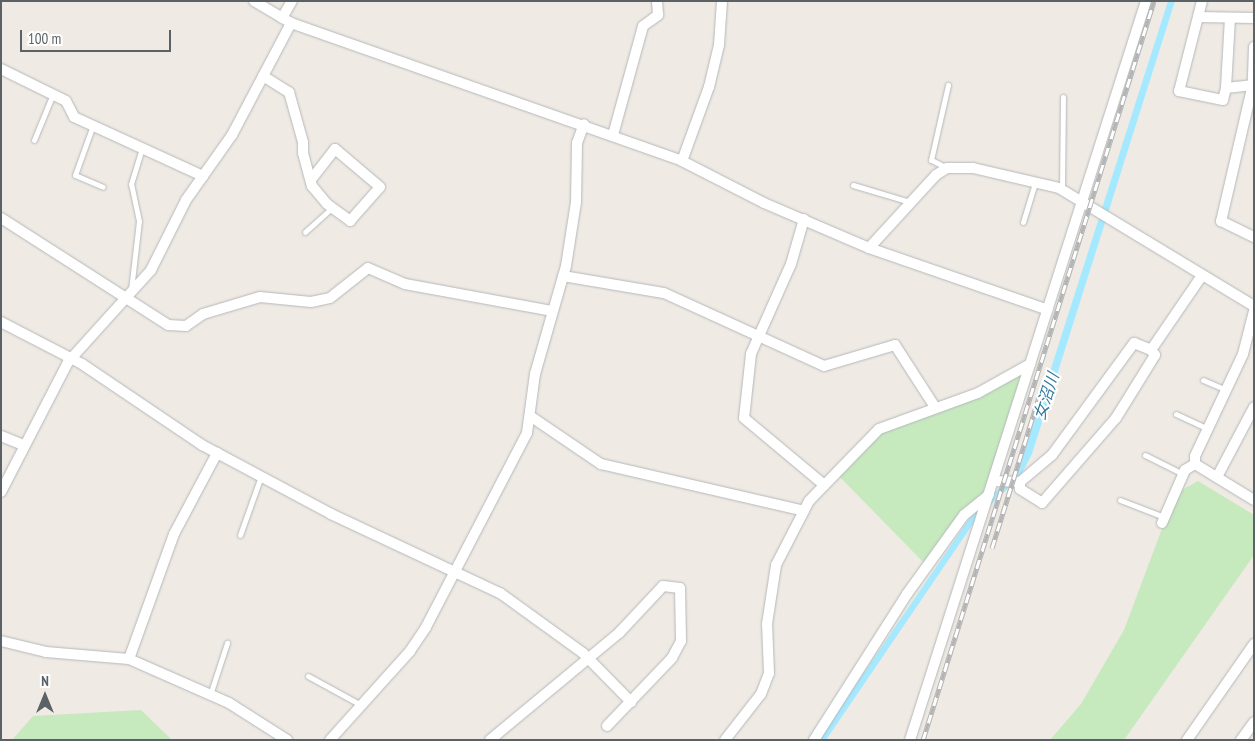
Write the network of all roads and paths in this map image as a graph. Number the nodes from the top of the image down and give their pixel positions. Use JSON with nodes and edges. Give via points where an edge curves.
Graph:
{"nodes":[{"id":1,"x":254,"y":1,"type":"edge"},
{"id":2,"x":292,"y":1,"type":"edge"},
{"id":3,"x":658,"y":1,"type":"edge"},
{"id":4,"x":722,"y":1,"type":"edge"},
{"id":5,"x":1146,"y":1,"type":"edge"},
{"id":6,"x":1202,"y":1,"type":"edge"},
{"id":7,"x":1198,"y":17,"type":"junction"},
{"id":8,"x":1230,"y":18,"type":"junction"},
{"id":9,"x":1254,"y":18,"type":"edge"},
{"id":10,"x":286,"y":20,"type":"junction"},
{"id":11,"x":1254,"y":47,"type":"edge"},
{"id":12,"x":1,"y":69,"type":"edge"},
{"id":13,"x":263,"y":76,"type":"junction"},
{"id":14,"x":1253,"y":84,"type":"edge"},
{"id":15,"x":948,"y":85,"type":"dead end"},
{"id":16,"x":1226,"y":88,"type":"junction"},
{"id":17,"x":53,"y":93,"type":"junction"},
{"id":18,"x":1064,"y":97,"type":"dead end"},
{"id":19,"x":93,"y":124,"type":"junction"},
{"id":20,"x":584,"y":124,"type":"junction"},
{"id":21,"x":613,"y":135,"type":"junction"},
{"id":22,"x":34,"y":140,"type":"dead end"},
{"id":23,"x":142,"y":147,"type":"junction"},
{"id":24,"x":682,"y":162,"type":"junction"},
{"id":25,"x":947,"y":168,"type":"junction"},
{"id":26,"x":203,"y":176,"type":"junction"},
{"id":27,"x":311,"y":180,"type":"junction"},
{"id":28,"x":1035,"y":182,"type":"junction"},
{"id":29,"x":853,"y":185,"type":"dead end"},
{"id":30,"x":103,"y":187,"type":"dead end"},
{"id":31,"x":1062,"y":191,"type":"junction"},
{"id":32,"x":910,"y":202,"type":"junction"},
{"id":33,"x":1081,"y":206,"type":"junction"},
{"id":34,"x":332,"y":208,"type":"junction"},
{"id":35,"x":1,"y":218,"type":"edge"},
{"id":36,"x":804,"y":219,"type":"junction"},
{"id":37,"x":1023,"y":222,"type":"dead end"},
{"id":38,"x":305,"y":232,"type":"dead end"},
{"id":39,"x":1254,"y":237,"type":"edge"},
{"id":40,"x":869,"y":248,"type":"junction"},
{"id":41,"x":562,"y":276,"type":"junction"},
{"id":42,"x":1201,"y":277,"type":"junction"},
{"id":43,"x":128,"y":296,"type":"junction"},
{"id":44,"x":1254,"y":306,"type":"edge"},
{"id":45,"x":1048,"y":310,"type":"junction"},
{"id":46,"x":552,"y":311,"type":"junction"},
{"id":47,"x":1254,"y":311,"type":"edge"},
{"id":48,"x":1,"y":322,"type":"edge"},
{"id":49,"x":760,"y":334,"type":"junction"},
{"id":50,"x":1151,"y":350,"type":"junction"},
{"id":51,"x":71,"y":358,"type":"junction"},
{"id":52,"x":1030,"y":364,"type":"junction"},
{"id":53,"x":1203,"y":380,"type":"dead end"},
{"id":54,"x":1226,"y":390,"type":"junction"},
{"id":55,"x":935,"y":407,"type":"junction"},
{"id":56,"x":1254,"y":407,"type":"edge"},
{"id":57,"x":1176,"y":414,"type":"dead end"},
{"id":58,"x":530,"y":416,"type":"junction"},
{"id":59,"x":1208,"y":429,"type":"junction"},
{"id":60,"x":1,"y":436,"type":"edge"},
{"id":61,"x":23,"y":445,"type":"junction"},
{"id":62,"x":217,"y":453,"type":"junction"},
{"id":63,"x":1145,"y":455,"type":"dead end"},
{"id":64,"x":1195,"y":464,"type":"junction"},
{"id":65,"x":1183,"y":474,"type":"junction"},
{"id":66,"x":261,"y":476,"type":"junction"},
{"id":67,"x":1217,"y":477,"type":"junction"},
{"id":68,"x":994,"y":481,"type":"junction"},
{"id":69,"x":1019,"y":482,"type":"junction"},
{"id":70,"x":824,"y":485,"type":"junction"},
{"id":71,"x":1,"y":492,"type":"edge"},
{"id":72,"x":989,"y":495,"type":"junction"},
{"id":73,"x":1120,"y":500,"type":"dead end"},
{"id":74,"x":1254,"y":500,"type":"edge"},
{"id":75,"x":804,"y":511,"type":"junction"},
{"id":76,"x":1163,"y":520,"type":"joint"},
{"id":77,"x":240,"y":535,"type":"dead end"},
{"id":78,"x":452,"y":570,"type":"junction"},
{"id":79,"x":1,"y":641,"type":"edge"},
{"id":80,"x":227,"y":643,"type":"dead end"},
{"id":81,"x":1254,"y":644,"type":"edge"},
{"id":82,"x":588,"y":658,"type":"junction"},
{"id":83,"x":129,"y":659,"type":"junction"},
{"id":84,"x":308,"y":676,"type":"dead end"},
{"id":85,"x":210,"y":695,"type":"junction"},
{"id":86,"x":630,"y":702,"type":"junction"},
{"id":87,"x":361,"y":705,"type":"junction"},
{"id":88,"x":1254,"y":722,"type":"edge"},
{"id":89,"x":607,"y":726,"type":"dead end"},
{"id":90,"x":287,"y":740,"type":"edge"},
{"id":91,"x":330,"y":740,"type":"edge"},
{"id":92,"x":490,"y":740,"type":"edge"},
{"id":93,"x":724,"y":740,"type":"edge"},
{"id":94,"x":814,"y":740,"type":"edge"},
{"id":95,"x":910,"y":740,"type":"edge"},
{"id":96,"x":1187,"y":740,"type":"edge"},
{"id":97,"x":1241,"y":740,"type":"edge"}],
"edges":[{"from":1,"to":10,"type":"street"},
{"from":2,"to":10,"type":"street"},
{"from":3,"to":21,"type":"street","via":[[658,15],[643,26]]},
{"from":4,"to":24,"type":"street","via":[[719,45],[709,88]]},
{"from":5,"to":33,"type":"street"},
{"from":6,"to":7,"type":"street"},
{"from":7,"to":8,"type":"street"},
{"from":7,"to":16,"type":"street","via":[[1179,91],[1223,100]]},
{"from":8,"to":9,"type":"street"},
{"from":8,"to":16,"type":"street"},
{"from":10,"to":13,"type":"street"},
{"from":10,"to":20,"type":"street"},
{"from":11,"to":14,"type":"street"},
{"from":12,"to":17,"type":"street"},
{"from":13,"to":26,"type":"street"},
{"from":13,"to":27,"type":"street","via":[[289,92]]},
{"from":14,"to":16,"type":"street"},
{"from":14,"to":39,"type":"street","via":[[1221,221]]},
{"from":15,"to":25,"type":"lane","via":[[931,160]]},
{"from":17,"to":19,"type":"street","via":[[66,101],[74,117]]},
{"from":17,"to":22,"type":"lane"},
{"from":18,"to":31,"type":"lane"},
{"from":19,"to":23,"type":"street"},
{"from":19,"to":30,"type":"lane","via":[[75,175]]},
{"from":20,"to":21,"type":"street"},
{"from":20,"to":41,"type":"street","via":[[577,142],[576,202]]},
{"from":21,"to":24,"type":"street"},
{"from":23,"to":26,"type":"street"},
{"from":23,"to":43,"type":"lane","via":[[131,184],[138,221]]},
{"from":24,"to":36,"type":"street"},
{"from":25,"to":28,"type":"street","via":[[973,168]]},
{"from":25,"to":32,"type":"street","via":[[922,186]]},
{"from":26,"to":43,"type":"street","via":[[151,270]]},
{"from":27,"to":34,"type":"street"},
{"from":27,"to":34,"type":"street","via":[[335,149],[380,187],[350,221]]},
{"from":28,"to":31,"type":"street"},
{"from":28,"to":37,"type":"lane"},
{"from":29,"to":32,"type":"lane"},
{"from":31,"to":33,"type":"street"},
{"from":32,"to":40,"type":"street"},
{"from":33,"to":42,"type":"street"},
{"from":33,"to":45,"type":"street"},
{"from":34,"to":38,"type":"lane"},
{"from":35,"to":43,"type":"street"},
{"from":36,"to":40,"type":"street"},
{"from":36,"to":49,"type":"street","via":[[791,264]]},
{"from":40,"to":45,"type":"street"},
{"from":41,"to":46,"type":"street"},
{"from":41,"to":49,"type":"street","via":[[664,293]]},
{"from":42,"to":44,"type":"street"},
{"from":42,"to":50,"type":"street"},
{"from":43,"to":46,"type":"street","via":[[168,325],[186,326],[204,314],[260,297],[311,302],[330,298],[368,268],[405,284]]},
{"from":43,"to":51,"type":"street"},
{"from":45,"to":52,"type":"street"},
{"from":46,"to":58,"type":"street","via":[[535,374]]},
{"from":47,"to":54,"type":"street","via":[[1243,354]]},
{"from":48,"to":51,"type":"street"},
{"from":49,"to":55,"type":"street","via":[[824,366],[895,345]]},
{"from":49,"to":70,"type":"street","via":[[751,354],[746,424]]},
{"from":50,"to":69,"type":"street","via":[[1134,343],[1052,455]]},
{"from":50,"to":69,"type":"street","via":[[1155,355],[1116,418],[1042,503],[1020,489]]},
{"from":51,"to":61,"type":"street"},
{"from":51,"to":62,"type":"street"},
{"from":52,"to":55,"type":"street","via":[[978,393]]},
{"from":52,"to":68,"type":"street"},
{"from":53,"to":54,"type":"lane"},
{"from":54,"to":59,"type":"street"},
{"from":55,"to":70,"type":"street","via":[[880,429]]},
{"from":56,"to":67,"type":"street"},
{"from":57,"to":59,"type":"lane"},
{"from":58,"to":75,"type":"street","via":[[601,464]]},
{"from":58,"to":78,"type":"street","via":[[516,457]]},
{"from":59,"to":64,"type":"street"},
{"from":60,"to":61,"type":"street"},
{"from":61,"to":71,"type":"street"},
{"from":62,"to":66,"type":"street"},
{"from":62,"to":83,"type":"street","via":[[174,534]]},
{"from":63,"to":65,"type":"lane"},
{"from":64,"to":65,"type":"street"},
{"from":64,"to":67,"type":"street"},
{"from":65,"to":76,"type":"street"},
{"from":66,"to":77,"type":"lane"},
{"from":66,"to":78,"type":"street"},
{"from":67,"to":74,"type":"street"},
{"from":68,"to":69,"type":"street"},
{"from":68,"to":72,"type":"street"},
{"from":70,"to":75,"type":"street"},
{"from":72,"to":94,"type":"street","via":[[964,515],[907,594]]},
{"from":72,"to":95,"type":"street"},
{"from":73,"to":76,"type":"lane"},
{"from":75,"to":93,"type":"street","via":[[776,565],[767,624],[769,673],[762,694]]},
{"from":78,"to":82,"type":"street","via":[[500,593]]},
{"from":78,"to":87,"type":"street","via":[[410,651]]},
{"from":79,"to":83,"type":"street","via":[[46,652]]},
{"from":80,"to":85,"type":"lane"},
{"from":81,"to":96,"type":"street"},
{"from":82,"to":86,"type":"street"},
{"from":82,"to":86,"type":"street","via":[[619,633],[663,586],[680,588],[681,641],[672,658]]},
{"from":82,"to":92,"type":"street"},
{"from":83,"to":85,"type":"street"},
{"from":84,"to":87,"type":"lane"},
{"from":85,"to":90,"type":"street"},
{"from":86,"to":89,"type":"street"},
{"from":87,"to":91,"type":"street"},
{"from":88,"to":97,"type":"street"}]}
